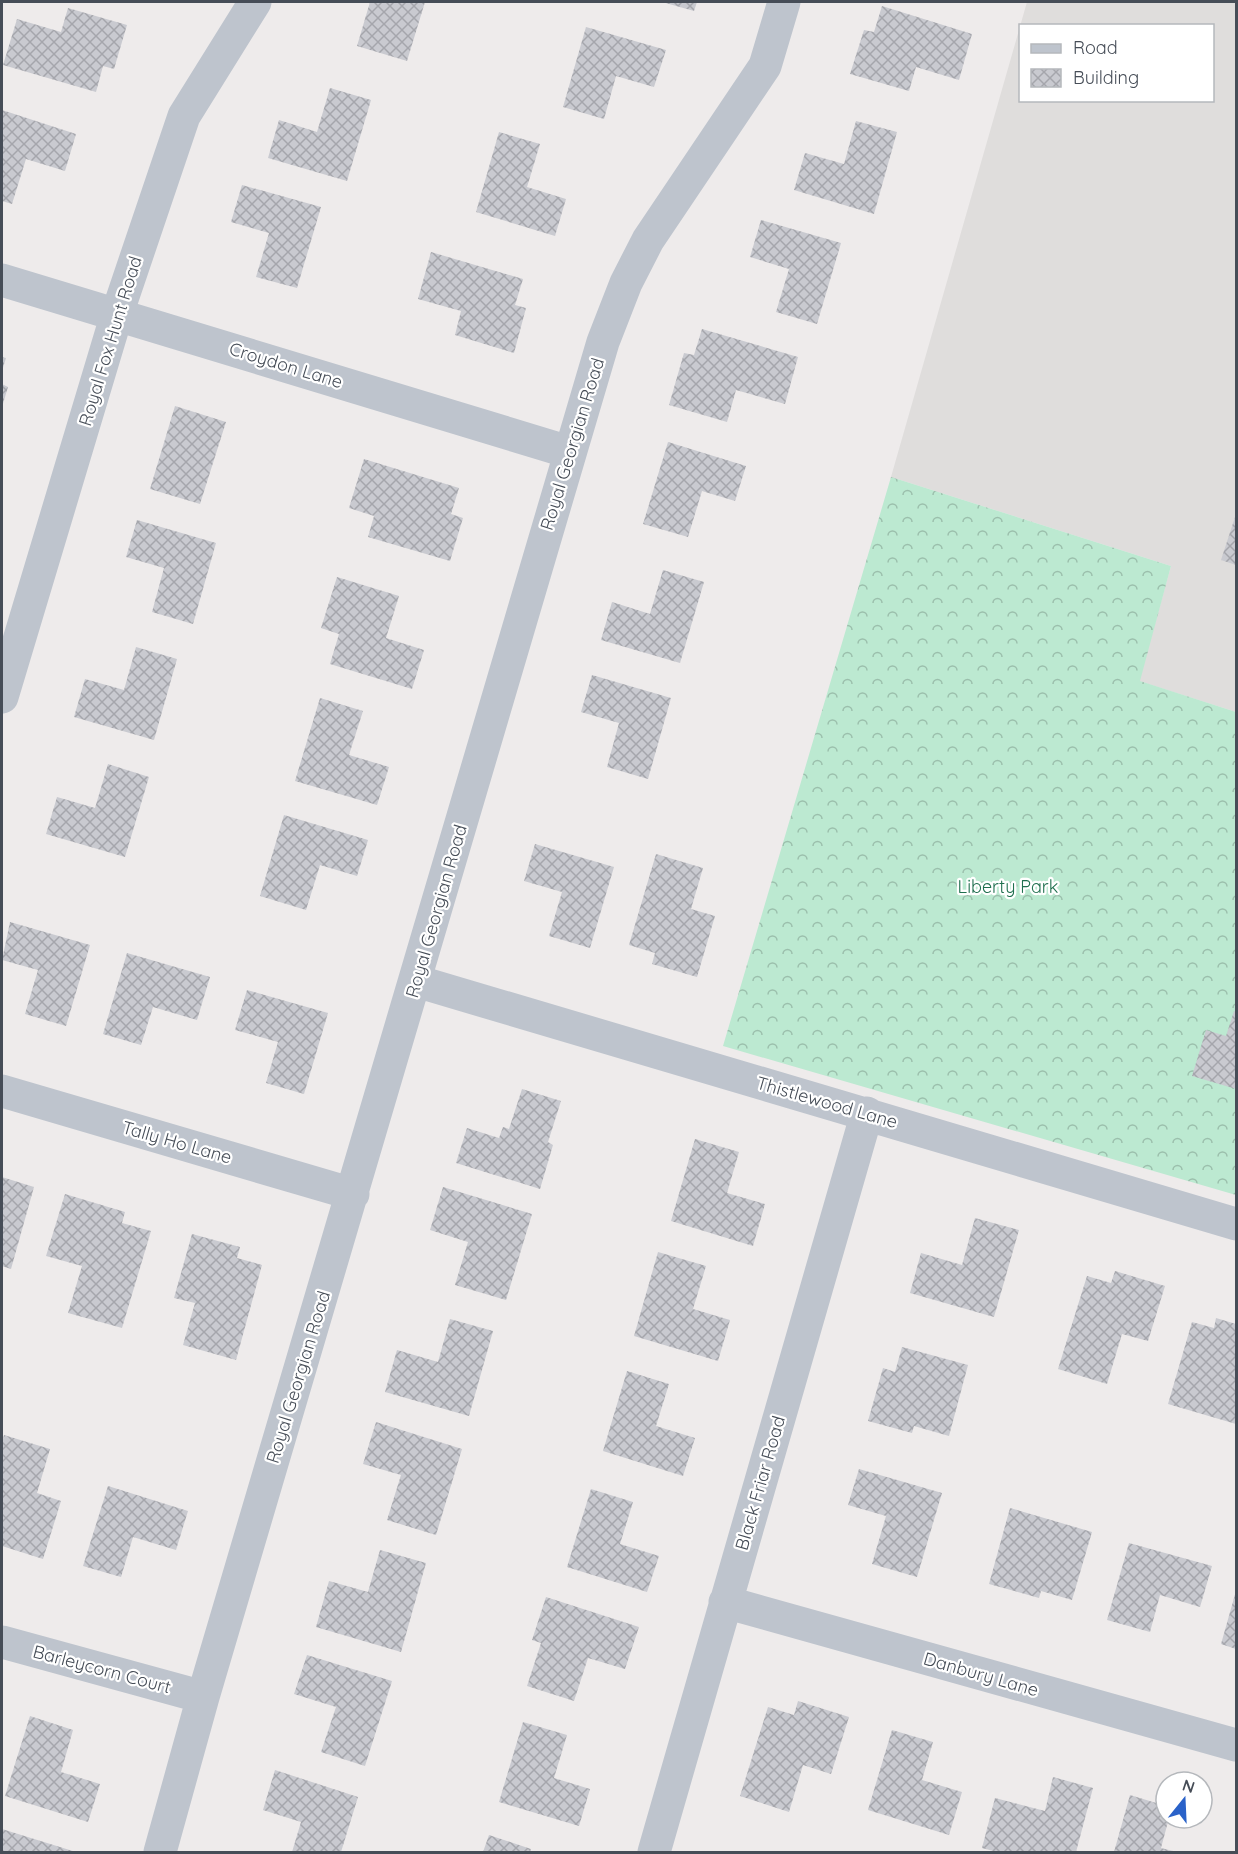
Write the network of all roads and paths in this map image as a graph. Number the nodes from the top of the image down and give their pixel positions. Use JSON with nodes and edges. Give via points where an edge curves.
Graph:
{"nodes":[{"id":1,"x":255,"y":2,"type":"edge"},
{"id":2,"x":784,"y":2,"type":"edge"},
{"id":3,"x":2,"y":279,"type":"edge"},
{"id":4,"x":117,"y":314,"type":"junction"},
{"id":5,"x":569,"y":452,"type":"junction"},
{"id":6,"x":2,"y":697,"type":"edge"},
{"id":7,"x":416,"y":981,"type":"junction"},
{"id":8,"x":2,"y":1091,"type":"edge"},
{"id":9,"x":867,"y":1113,"type":"junction"},
{"id":10,"x":353,"y":1194,"type":"junction"},
{"id":11,"x":1236,"y":1224,"type":"edge"},
{"id":12,"x":725,"y":1602,"type":"junction"},
{"id":13,"x":2,"y":1642,"type":"edge"},
{"id":14,"x":203,"y":1696,"type":"junction"},
{"id":15,"x":1236,"y":1745,"type":"edge"},
{"id":16,"x":160,"y":1852,"type":"edge"},
{"id":17,"x":654,"y":1852,"type":"edge"}],
"edges":[{"from":1,"to":4,"type":"street","name":"Royal Fox Hunt Road","via":[[184,116]]},
{"from":2,"to":5,"type":"street","name":"Royal Georgian Road","via":[[765,66],[648,240],[626,283]]},
{"from":3,"to":4,"type":"street","name":"Croydon Lane"},
{"from":4,"to":5,"type":"street","name":"Croydon Lane"},
{"from":4,"to":6,"type":"street","name":"Royal Fox Hunt Road"},
{"from":5,"to":7,"type":"street","name":"Royal Georgian Road"},
{"from":7,"to":9,"type":"street","name":"Thistlewood Lane"},
{"from":7,"to":10,"type":"street","name":"Royal Georgian Road"},
{"from":8,"to":10,"type":"street","name":"Tally Ho Lane"},
{"from":9,"to":11,"type":"street","name":"Thistlewood Lane"},
{"from":9,"to":12,"type":"street","name":"Black Friar Road"},
{"from":10,"to":14,"type":"street","name":"Royal Georgian Road"},
{"from":12,"to":15,"type":"street","name":"Danbury Lane"},
{"from":12,"to":17,"type":"street","name":"Black Friar Road"},
{"from":13,"to":14,"type":"street","name":"Barleycorn Court"},
{"from":14,"to":16,"type":"street","name":"Royal Georgian Road"}]}
